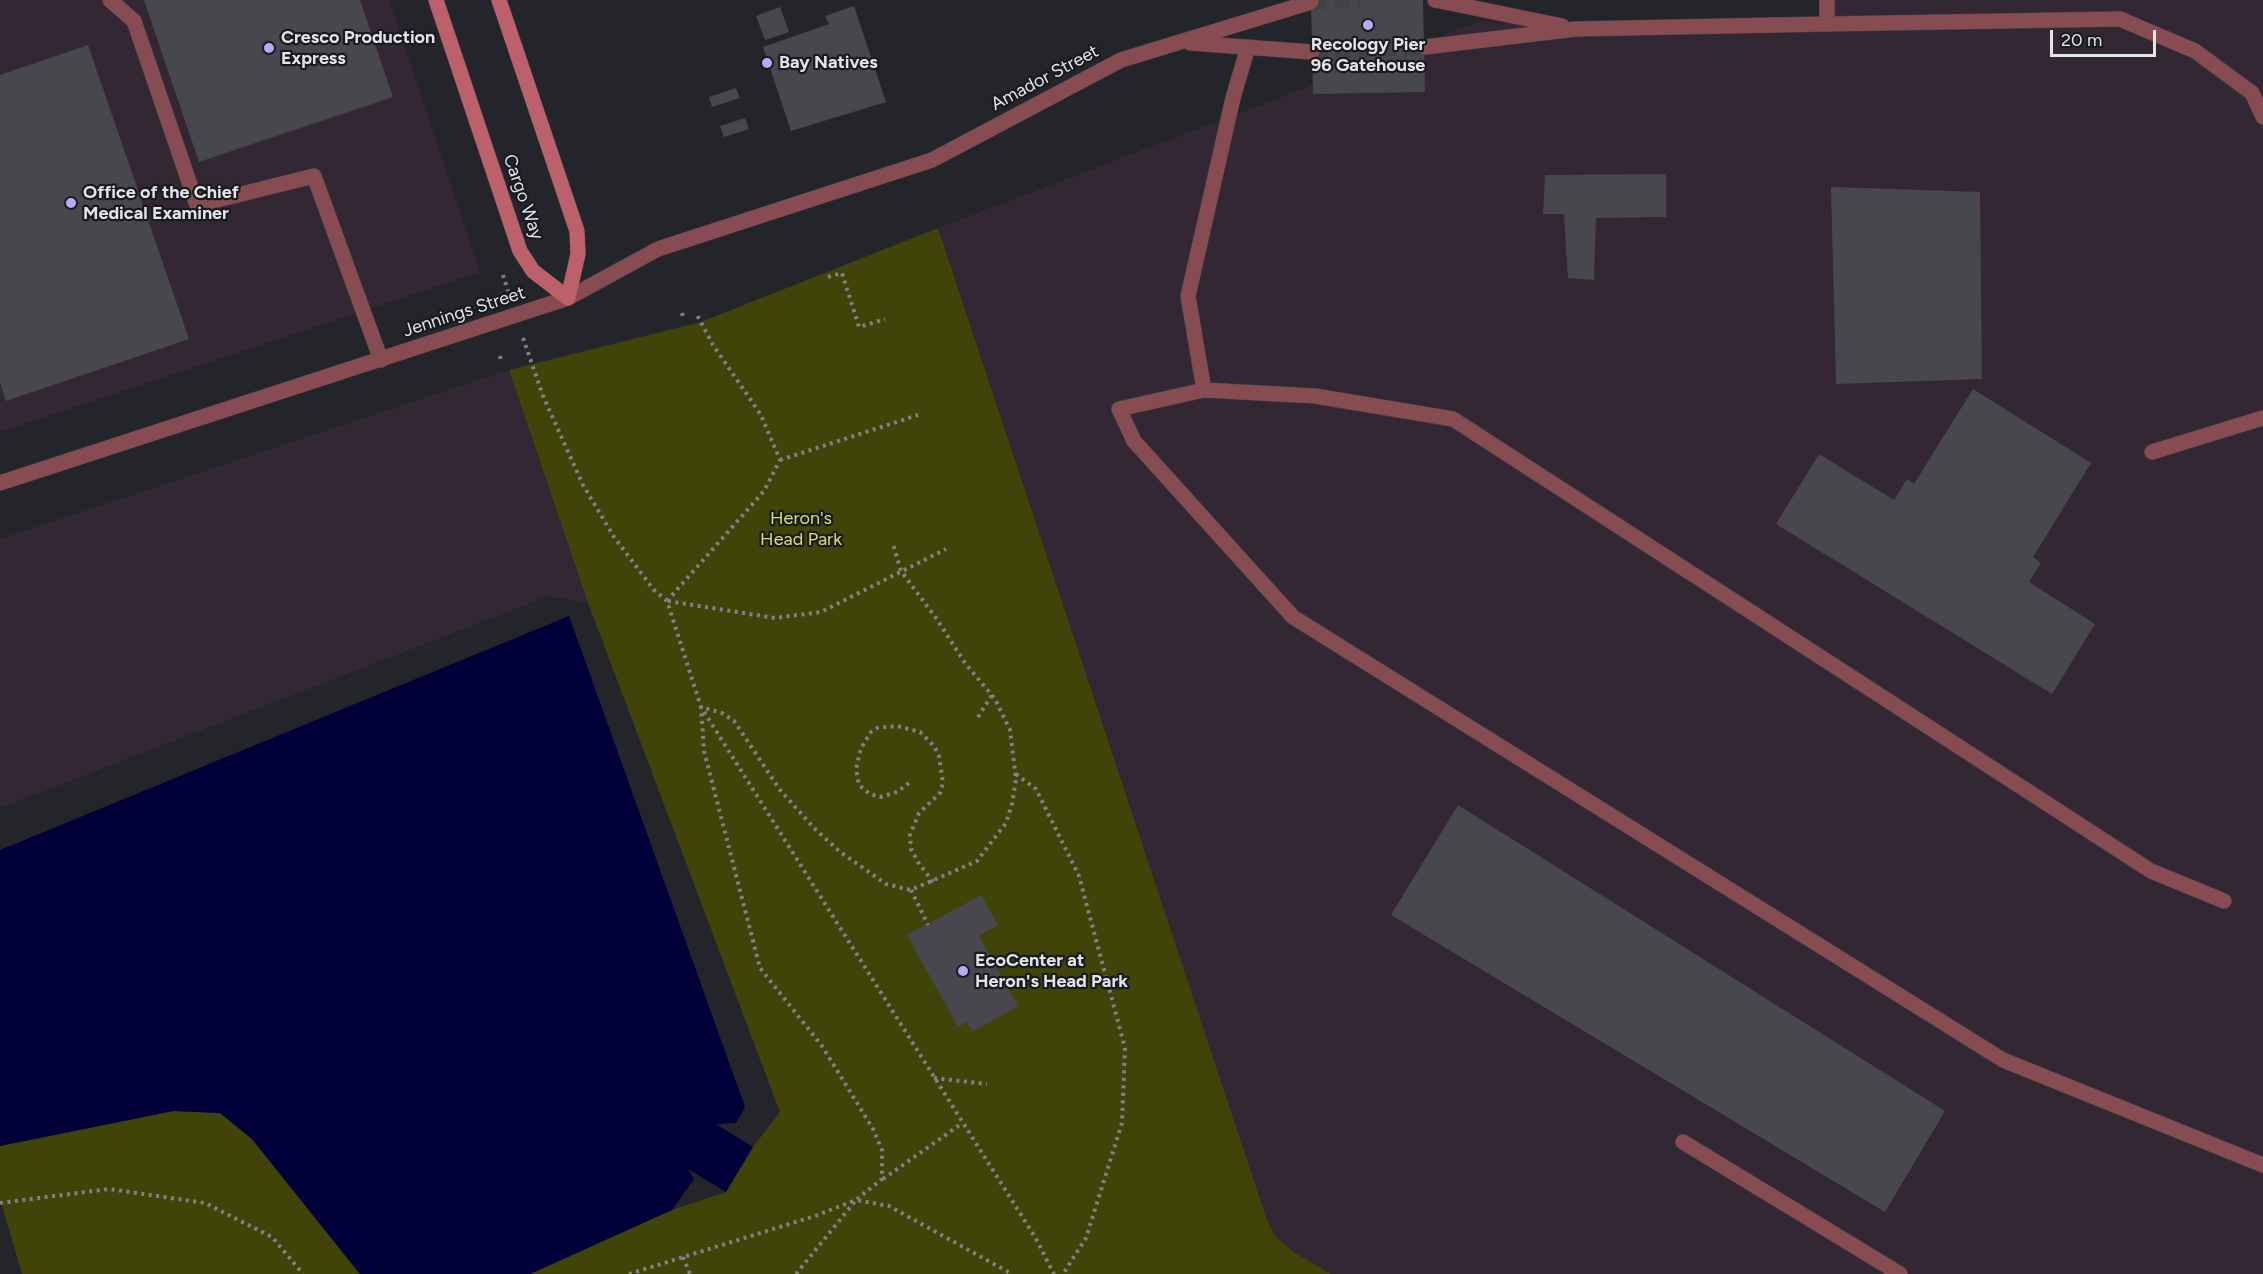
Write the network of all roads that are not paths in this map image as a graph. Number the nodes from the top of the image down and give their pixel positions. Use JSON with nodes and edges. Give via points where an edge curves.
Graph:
{"nodes":[{"id":1,"x":110,"y":0,"type":"edge"},
{"id":2,"x":436,"y":0,"type":"edge"},
{"id":3,"x":499,"y":0,"type":"edge"},
{"id":4,"x":1435,"y":0,"type":"edge"},
{"id":5,"x":1827,"y":0,"type":"edge"},
{"id":6,"x":1311,"y":2,"type":"dead end"},
{"id":7,"x":1827,"y":24,"type":"junction"},
{"id":8,"x":1576,"y":29,"type":"junction"},
{"id":9,"x":1181,"y":42,"type":"junction"},
{"id":10,"x":1248,"y":47,"type":"junction"},
{"id":11,"x":1425,"y":47,"type":"tunnel mouth"},
{"id":12,"x":1312,"y":52,"type":"tunnel mouth"},
{"id":13,"x":2263,"y":117,"type":"edge"},
{"id":14,"x":933,"y":160,"type":"joint"},
{"id":15,"x":568,"y":298,"type":"junction"},
{"id":16,"x":381,"y":360,"type":"junction"},
{"id":17,"x":1204,"y":390,"type":"junction"},
{"id":18,"x":2263,"y":418,"type":"edge"},
{"id":19,"x":2152,"y":452,"type":"dead end"},
{"id":20,"x":0,"y":483,"type":"edge"},
{"id":21,"x":2224,"y":901,"type":"dead end"},
{"id":22,"x":1683,"y":1142,"type":"dead end"},
{"id":23,"x":2263,"y":1165,"type":"edge"},
{"id":24,"x":1900,"y":1274,"type":"edge"}],
"edges":[{"from":1,"to":16,"type":"street","via":[[134,21],[197,206],[314,176]]},
{"from":2,"to":15,"type":"main road","name":"Cargo Way","via":[[520,251],[533,271]]},
{"from":3,"to":15,"type":"main road","via":[[577,231],[578,254]]},
{"from":4,"to":8,"type":"street"},
{"from":5,"to":7,"type":"street"},
{"from":6,"to":9,"type":"street","name":"Amador Street"},
{"from":7,"to":8,"type":"street"},
{"from":7,"to":13,"type":"street","via":[[2120,19],[2195,51],[2252,93]]},
{"from":8,"to":11,"type":"street"},
{"from":9,"to":10,"type":"street","name":"Amador Street"},
{"from":9,"to":14,"type":"street","name":"Amador Street","via":[[1121,60]]},
{"from":10,"to":12,"type":"street","name":"Amador Street"},
{"from":10,"to":17,"type":"street","via":[[1188,296]]},
{"from":14,"to":15,"type":"street","name":"Jennings Street","via":[[658,249]]},
{"from":15,"to":16,"type":"street","name":"Jennings Street"},
{"from":16,"to":20,"type":"street","name":"Jennings Street"},
{"from":17,"to":21,"type":"street","via":[[1315,396],[1453,419],[2151,871]]},
{"from":17,"to":23,"type":"street","via":[[1119,410],[1134,441],[1293,617],[2003,1060]]},
{"from":18,"to":19,"type":"street"},
{"from":22,"to":24,"type":"street"}]}
